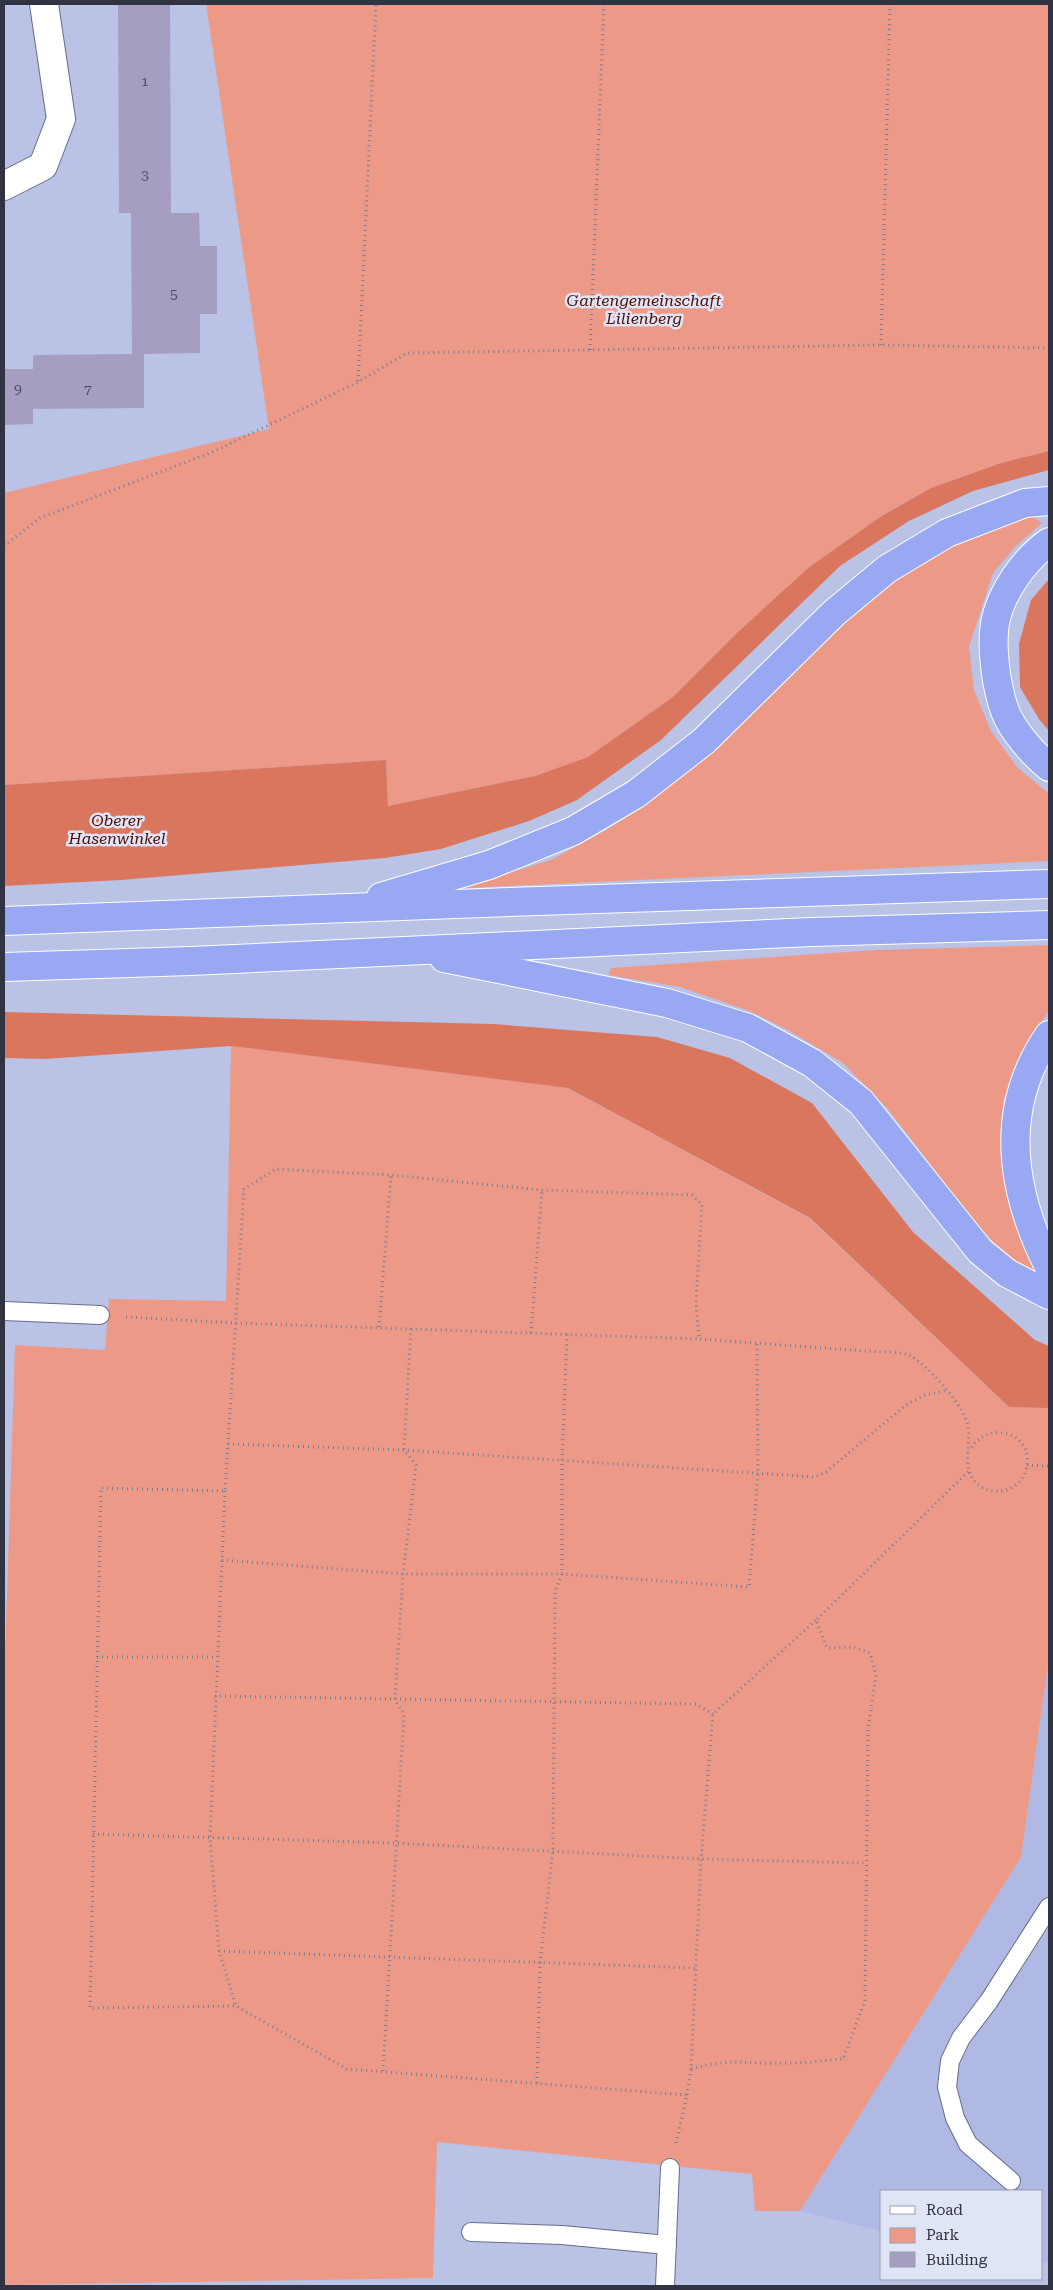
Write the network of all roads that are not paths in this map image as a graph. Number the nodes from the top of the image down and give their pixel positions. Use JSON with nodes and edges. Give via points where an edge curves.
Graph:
{"nodes":[{"id":1,"x":44,"y":4,"type":"edge"},
{"id":2,"x":4,"y":186,"type":"edge"},
{"id":3,"x":1049,"y":501,"type":"edge"},
{"id":4,"x":1049,"y":542,"type":"edge"},
{"id":5,"x":1049,"y":767,"type":"edge"},
{"id":6,"x":1049,"y":884,"type":"edge"},
{"id":7,"x":352,"y":906,"type":"junction"},
{"id":8,"x":4,"y":921,"type":"edge"},
{"id":9,"x":1049,"y":925,"type":"edge"},
{"id":10,"x":404,"y":949,"type":"junction"},
{"id":11,"x":4,"y":967,"type":"edge"},
{"id":12,"x":1049,"y":1035,"type":"edge"},
{"id":13,"x":1049,"y":1267,"type":"edge"},
{"id":14,"x":1049,"y":1295,"type":"edge"},
{"id":15,"x":4,"y":1311,"type":"edge"},
{"id":16,"x":100,"y":1315,"type":"road end"},
{"id":17,"x":1049,"y":1907,"type":"edge"},
{"id":18,"x":670,"y":2168,"type":"road end"},
{"id":19,"x":1011,"y":2181,"type":"dead end"},
{"id":20,"x":471,"y":2232,"type":"dead end"},
{"id":21,"x":667,"y":2245,"type":"junction"},
{"id":22,"x":665,"y":2286,"type":"edge"}],
"edges":[{"from":1,"to":2,"type":"street","via":[[61,119],[43,166]]},
{"from":3,"to":7,"type":"highway","via":[[1025,503],[947,533],[887,569],[834,613],[704,741],[636,794],[581,827],[489,865]]},
{"from":4,"to":5,"type":"highway","via":[[1038,549],[1008,587],[995,624],[995,670],[1005,712],[1033,754]]},
{"from":6,"to":7,"type":"highway"},
{"from":7,"to":8,"type":"highway"},
{"from":9,"to":10,"type":"highway"},
{"from":10,"to":11,"type":"highway"},
{"from":10,"to":14,"type":"highway","via":[[667,1003],[756,1033],[812,1063],[861,1102],[980,1251],[1007,1273]]},
{"from":12,"to":13,"type":"highway","via":[[1023,1083],[1016,1146],[1018,1182],[1027,1217]]},
{"from":15,"to":16,"type":"lane"},
{"from":17,"to":19,"type":"lane","via":[[989,2001],[961,2038],[950,2061],[947,2087],[955,2118],[968,2144]]},
{"from":18,"to":21,"type":"lane"},
{"from":20,"to":21,"type":"lane","via":[[562,2234]]},
{"from":21,"to":22,"type":"lane"}]}
